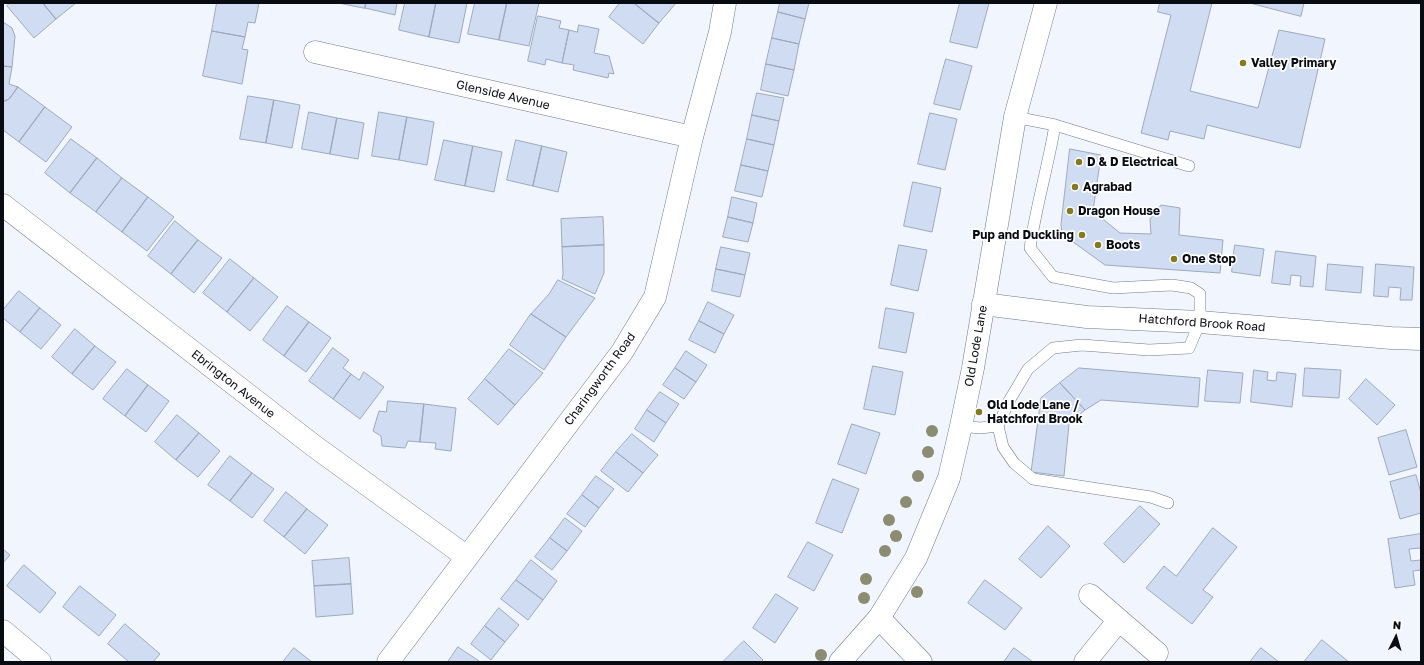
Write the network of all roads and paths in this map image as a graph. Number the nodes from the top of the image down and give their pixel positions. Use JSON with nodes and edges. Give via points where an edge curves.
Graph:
{"nodes":[{"id":1,"x":725,"y":3,"type":"edge"},
{"id":2,"x":1046,"y":3,"type":"edge"},
{"id":3,"x":315,"y":52,"type":"dead end"},
{"id":4,"x":1015,"y":117,"type":"junction"},
{"id":5,"x":1055,"y":125,"type":"junction"},
{"id":6,"x":692,"y":137,"type":"junction"},
{"id":7,"x":1189,"y":166,"type":"dead end"},
{"id":8,"x":3,"y":205,"type":"edge"},
{"id":9,"x":983,"y":304,"type":"junction"},
{"id":10,"x":1200,"y":322,"type":"junction"},
{"id":11,"x":1421,"y":340,"type":"edge"},
{"id":12,"x":961,"y":426,"type":"junction"},
{"id":13,"x":998,"y":426,"type":"junction"},
{"id":14,"x":1168,"y":503,"type":"dead end"},
{"id":15,"x":467,"y":557,"type":"junction"},
{"id":16,"x":1090,"y":595,"type":"dead end"},
{"id":17,"x":879,"y":618,"type":"junction"},
{"id":18,"x":1119,"y":620,"type":"junction"},
{"id":19,"x":3,"y":631,"type":"edge"},
{"id":20,"x":1157,"y":654,"type":"dead end"},
{"id":21,"x":40,"y":662,"type":"edge"},
{"id":22,"x":388,"y":662,"type":"edge"},
{"id":23,"x":840,"y":662,"type":"edge"},
{"id":24,"x":921,"y":662,"type":"edge"},
{"id":25,"x":1085,"y":662,"type":"edge"}],
"edges":[{"from":1,"to":6,"type":"street","name":"Charingworth Road","via":[[720,32]]},
{"from":2,"to":4,"type":"street","name":"Old Lode Lane"},
{"from":3,"to":6,"type":"street","name":"Glenside Avenue"},
{"from":4,"to":5,"type":"lane"},
{"from":4,"to":9,"type":"street","name":"Old Lode Lane"},
{"from":5,"to":7,"type":"lane"},
{"from":5,"to":10,"type":"lane","via":[[1030,248],[1053,277],[1114,288],[1172,285],[1191,288],[1200,294]]},
{"from":6,"to":15,"type":"street","name":"Charingworth Road","via":[[655,297],[622,352]]},
{"from":8,"to":15,"type":"street","name":"Ebrington Avenue","via":[[314,446]]},
{"from":9,"to":10,"type":"street","name":"Hatchford Brook Road","via":[[1087,317]]},
{"from":9,"to":12,"type":"street","name":"Old Lode Lane"},
{"from":10,"to":11,"type":"street","name":"Hatchford Brook Road"},
{"from":10,"to":13,"type":"lane","via":[[1189,348],[1149,350],[1082,345],[1053,348],[1028,369]]},
{"from":12,"to":13,"type":"lane"},
{"from":12,"to":17,"type":"street","name":"Old Lode Lane","via":[[949,478],[916,558]]},
{"from":13,"to":14,"type":"lane","via":[[1003,447],[1014,463],[1033,479],[1151,497]]},
{"from":15,"to":22,"type":"street","name":"Charingworth Road"},
{"from":16,"to":18,"type":"street"},
{"from":17,"to":23,"type":"street","name":"Old Lode Lane"},
{"from":17,"to":24,"type":"street"},
{"from":18,"to":20,"type":"street"},
{"from":18,"to":25,"type":"street"},
{"from":19,"to":21,"type":"street"}]}
